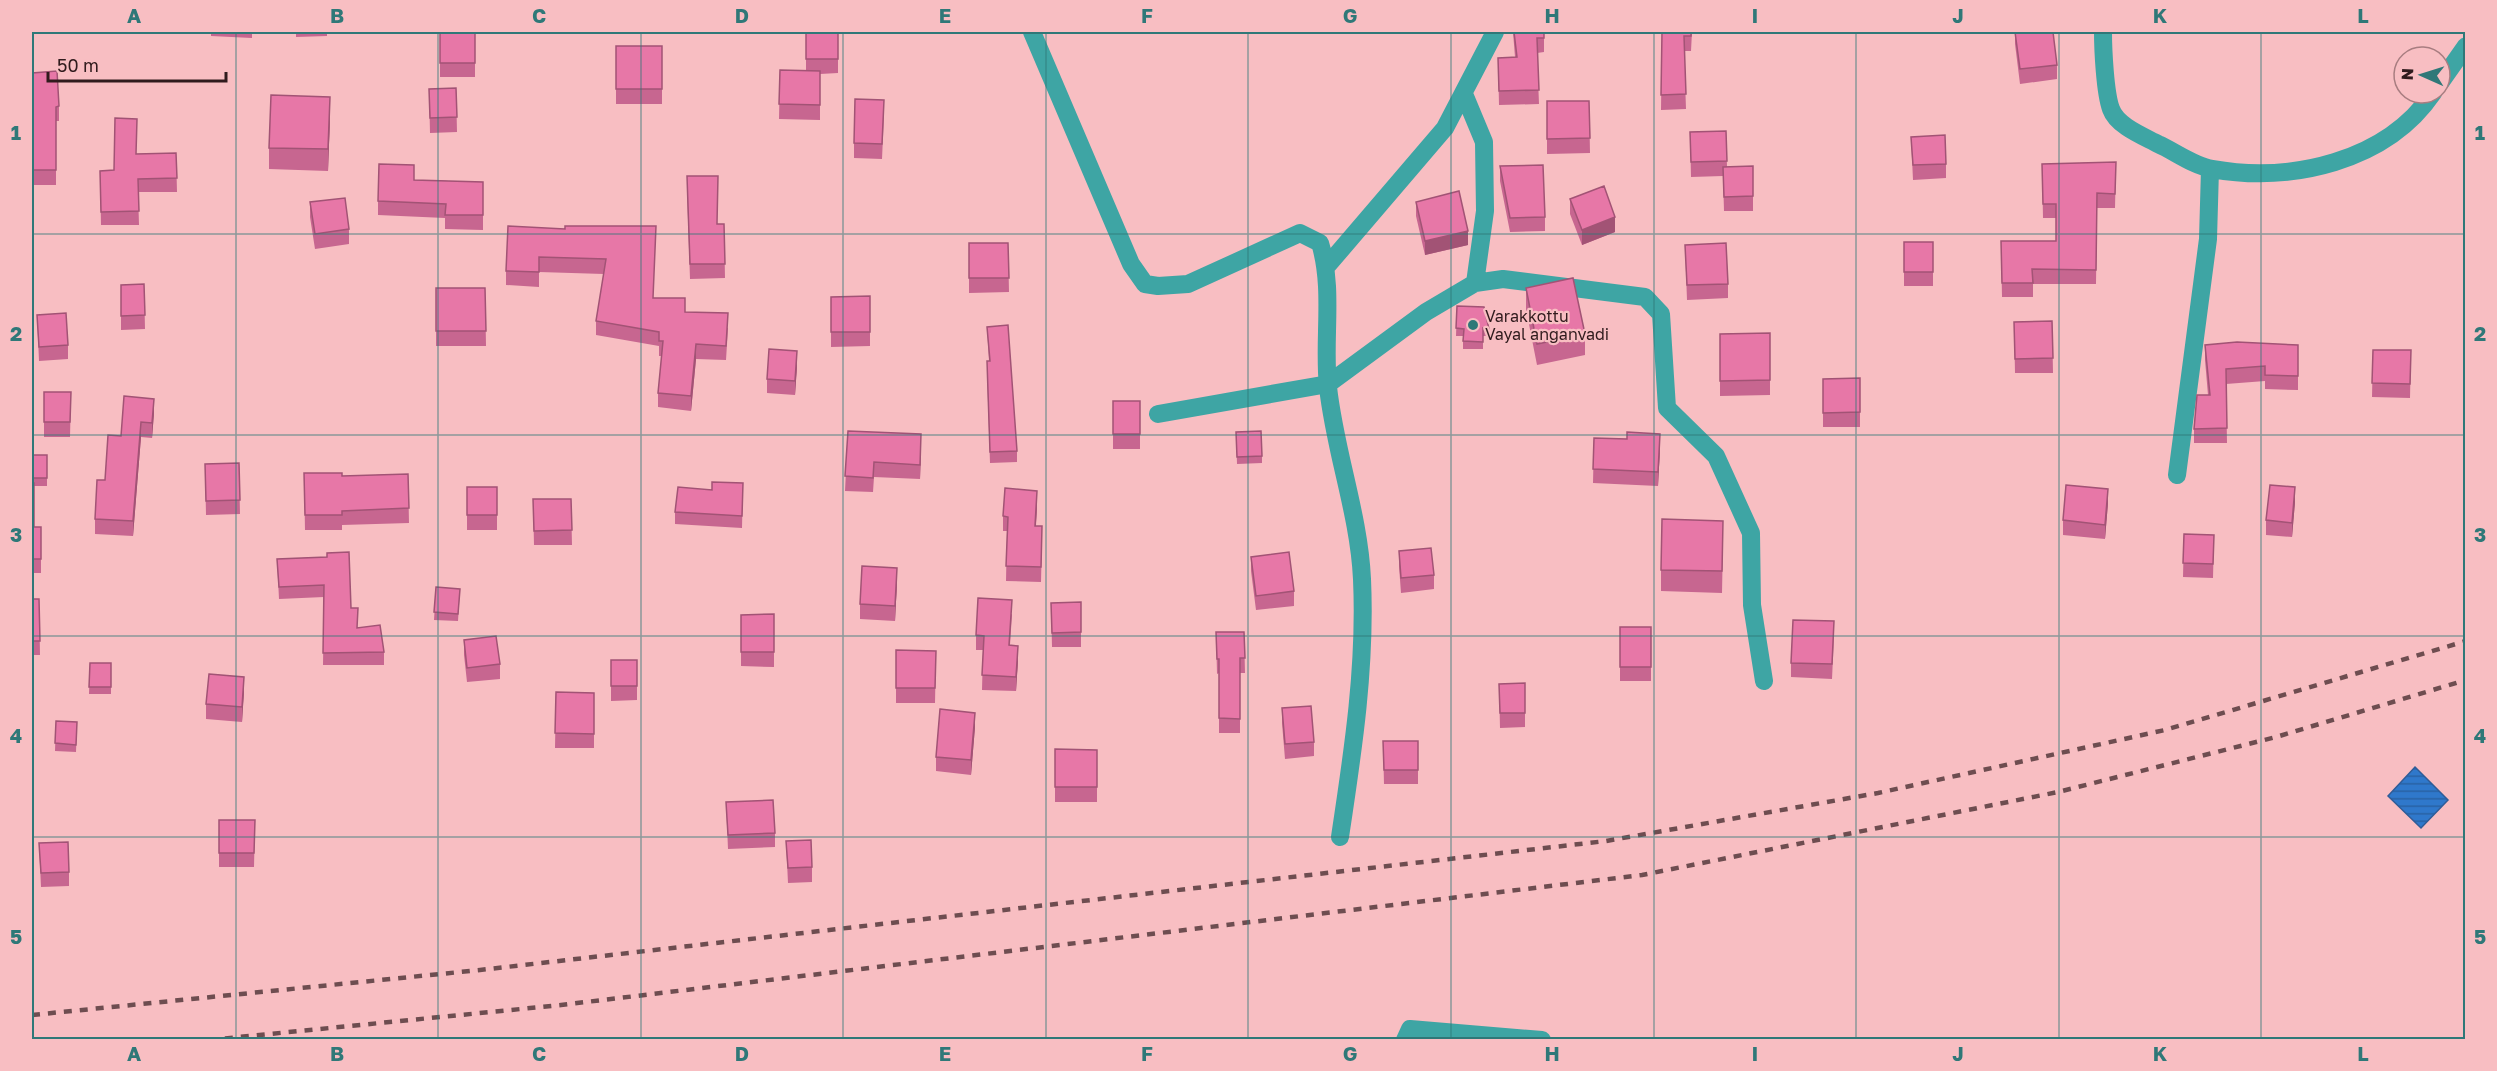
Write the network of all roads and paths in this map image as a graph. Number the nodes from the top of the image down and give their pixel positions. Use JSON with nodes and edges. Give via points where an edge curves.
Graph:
{"nodes":[{"id":1,"x":1032,"y":32,"type":"edge"},
{"id":2,"x":1495,"y":32,"type":"edge"},
{"id":3,"x":2103,"y":32,"type":"edge"},
{"id":4,"x":2466,"y":46,"type":"edge"},
{"id":5,"x":2452,"y":66,"type":"edge"},
{"id":6,"x":1464,"y":94,"type":"junction"},
{"id":7,"x":2425,"y":105,"type":"edge"},
{"id":8,"x":2210,"y":169,"type":"junction"},
{"id":9,"x":1327,"y":266,"type":"junction"},
{"id":10,"x":1475,"y":284,"type":"junction"},
{"id":11,"x":1328,"y":384,"type":"junction"},
{"id":12,"x":1158,"y":414,"type":"dead end"},
{"id":13,"x":2177,"y":475,"type":"dead end"},
{"id":14,"x":1764,"y":681,"type":"dead end"},
{"id":15,"x":1340,"y":837,"type":"dead end"},
{"id":16,"x":1405,"y":1040,"type":"edge"},
{"id":17,"x":1542,"y":1040,"type":"edge"}],
"edges":[{"from":1,"to":9,"type":"street","via":[[1131,264],[1145,284],[1188,284],[1300,233],[1320,243]]},
{"from":2,"to":6,"type":"street"},
{"from":3,"to":8,"type":"street","via":[[2111,110],[2132,131]]},
{"from":4,"to":5,"type":"street"},
{"from":6,"to":9,"type":"street","via":[[1445,128]]},
{"from":6,"to":10,"type":"street","via":[[1484,141],[1485,211]]},
{"from":7,"to":8,"type":"street","via":[[2378,144],[2327,166],[2271,172]]},
{"from":8,"to":13,"type":"street","via":[[2208,239]]},
{"from":9,"to":11,"type":"street"},
{"from":10,"to":11,"type":"street","via":[[1426,312]]},
{"from":10,"to":14,"type":"street","via":[[1503,279],[1645,297],[1661,314],[1667,408],[1716,456],[1751,533],[1752,605]]},
{"from":11,"to":12,"type":"street"},
{"from":11,"to":15,"type":"street","via":[[1362,578],[1357,722]]},
{"from":16,"to":17,"type":"street","via":[[1410,1029]]}]}
